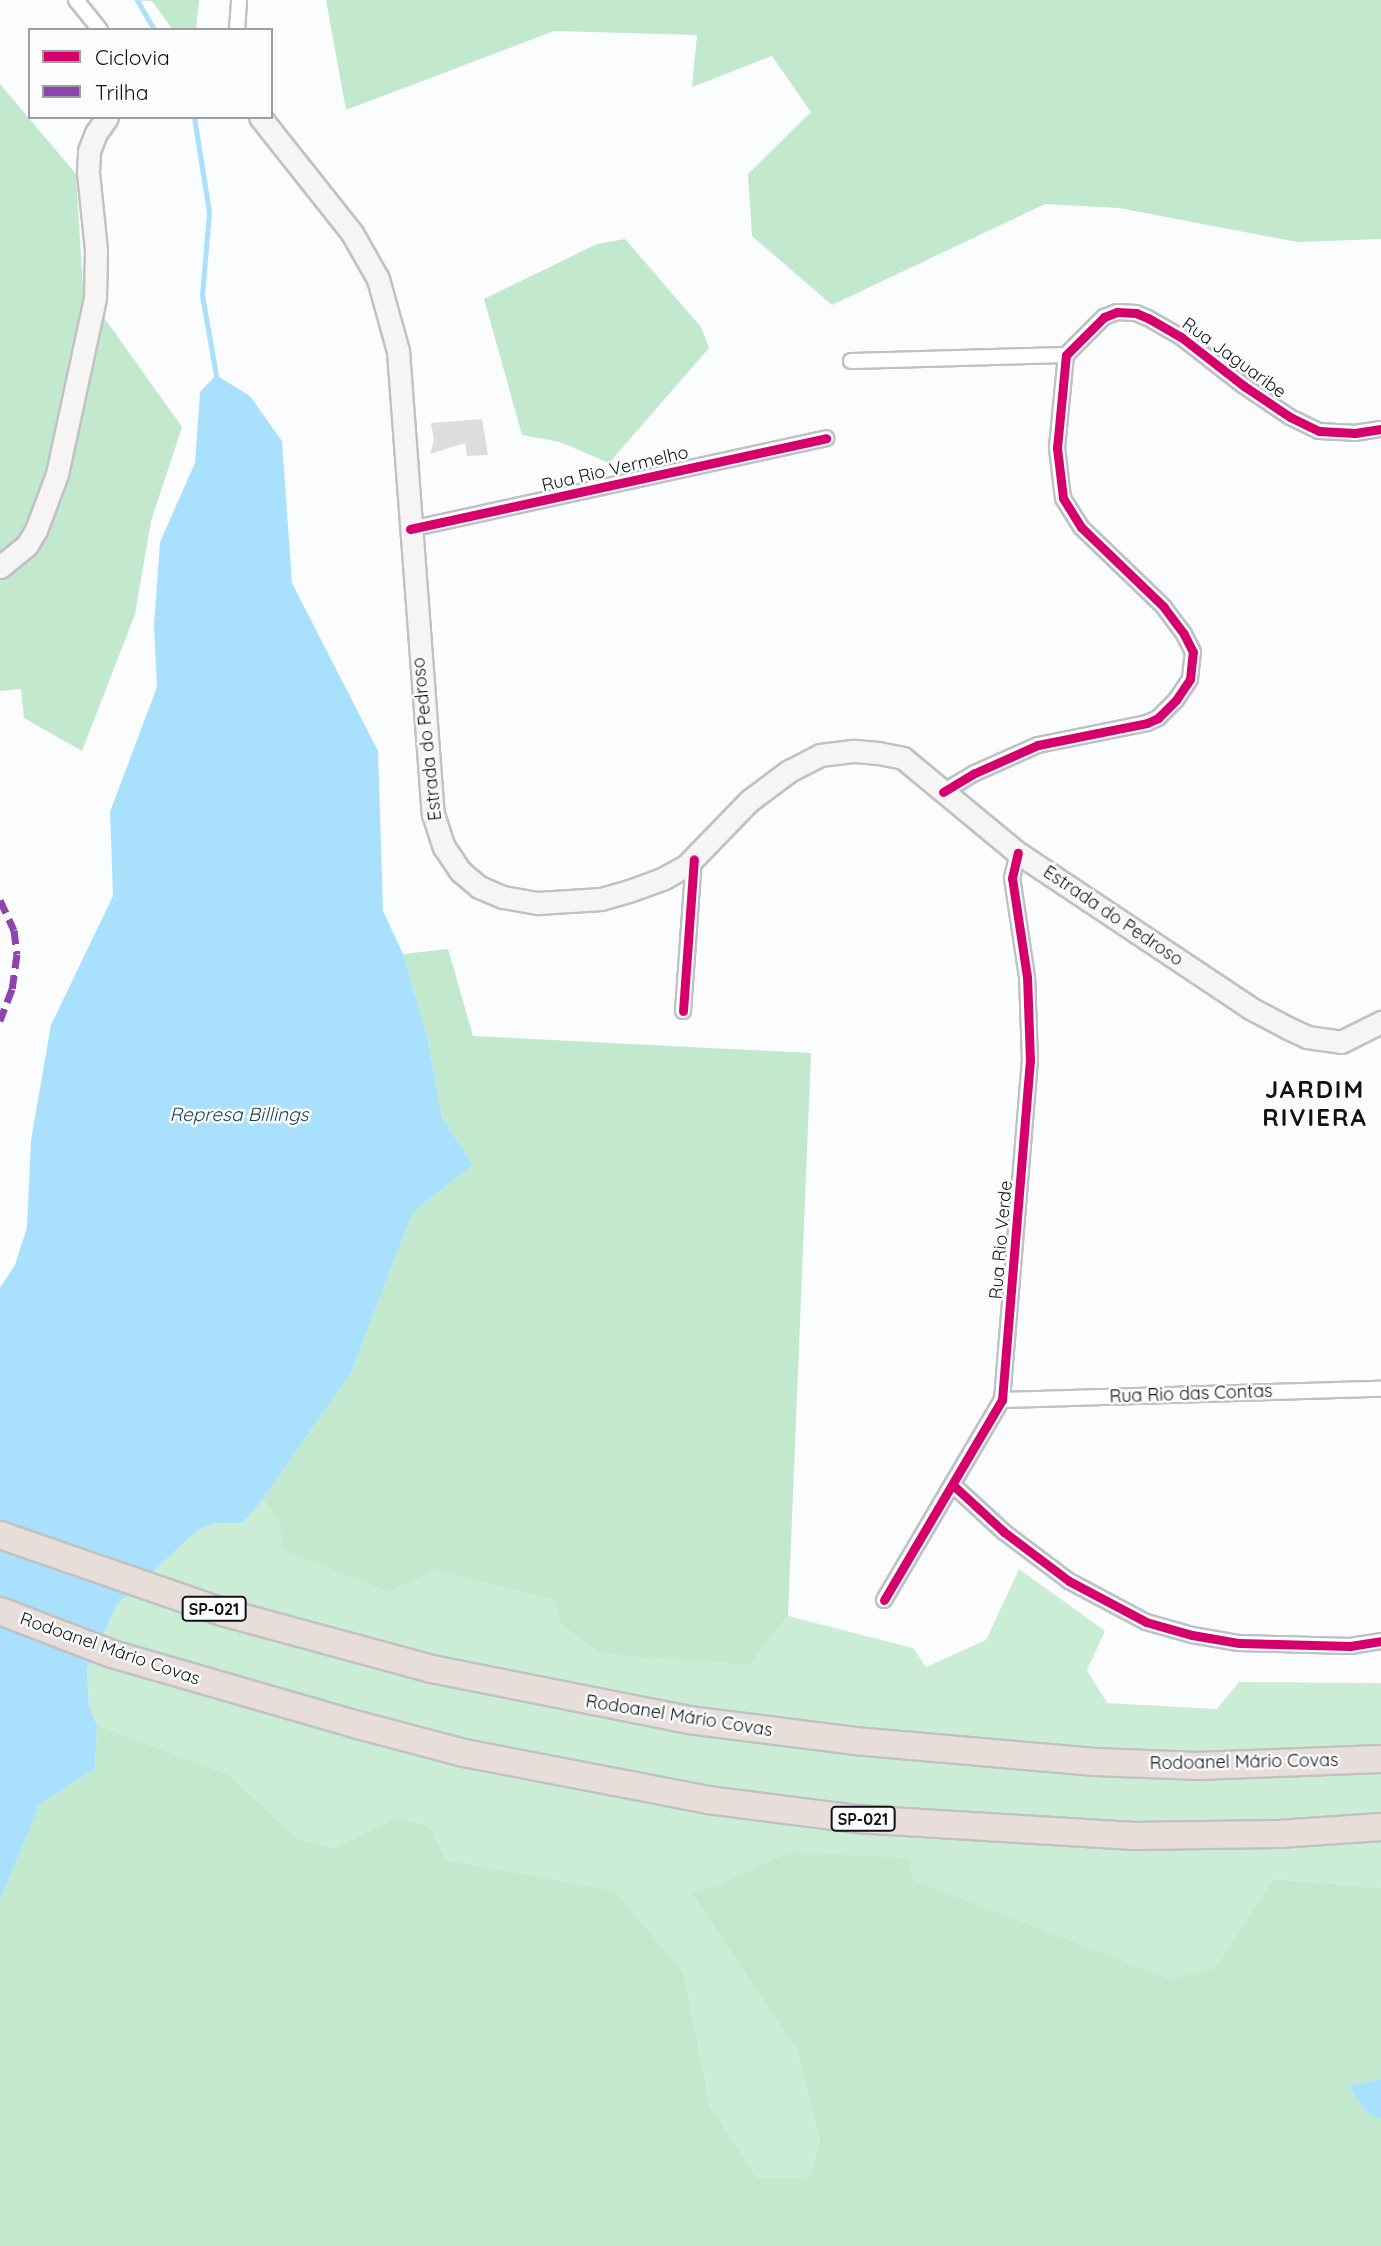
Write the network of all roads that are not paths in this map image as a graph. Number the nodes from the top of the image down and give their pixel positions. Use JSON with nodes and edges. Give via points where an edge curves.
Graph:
{"nodes":[{"id":1,"x":76,"y":0,"type":"edge"},
{"id":2,"x":239,"y":0,"type":"edge"},
{"id":3,"x":98,"y":28,"type":"edge"},
{"id":4,"x":237,"y":28,"type":"edge"},
{"id":5,"x":106,"y":119,"type":"edge"},
{"id":6,"x":262,"y":119,"type":"edge"},
{"id":7,"x":1066,"y":355,"type":"junction"},
{"id":8,"x":851,"y":361,"type":"dead end"},
{"id":9,"x":1381,"y":429,"type":"edge"},
{"id":10,"x":826,"y":438,"type":"dead end"},
{"id":11,"x":410,"y":529,"type":"junction"},
{"id":12,"x":0,"y":567,"type":"edge"},
{"id":13,"x":943,"y":792,"type":"junction"},
{"id":14,"x":1018,"y":853,"type":"junction"},
{"id":15,"x":694,"y":859,"type":"junction"},
{"id":16,"x":683,"y":1011,"type":"dead end"},
{"id":17,"x":1381,"y":1022,"type":"edge"},
{"id":18,"x":1381,"y":1389,"type":"edge"},
{"id":19,"x":1002,"y":1400,"type":"junction"},
{"id":20,"x":954,"y":1486,"type":"junction"},
{"id":21,"x":0,"y":1535,"type":"edge"},
{"id":22,"x":884,"y":1600,"type":"dead end"},
{"id":23,"x":0,"y":1611,"type":"edge"},
{"id":24,"x":1381,"y":1641,"type":"edge"},
{"id":25,"x":1381,"y":1759,"type":"edge"},
{"id":26,"x":1381,"y":1827,"type":"edge"}],
"edges":[{"from":1,"to":3,"type":"street"},
{"from":2,"to":4,"type":"street"},
{"from":5,"to":12,"type":"main road","via":[[89,151],[95,299],[57,474],[27,545]]},
{"from":6,"to":11,"type":"main road","name":"Estrada do Pedroso","via":[[352,233],[379,279],[398,351]]},
{"from":7,"to":8,"type":"street"},
{"from":7,"to":9,"type":"street","name":"Rua Jaguaribe","via":[[1104,317],[1136,313],[1181,337],[1244,386],[1319,431]]},
{"from":7,"to":13,"type":"street","via":[[1057,449],[1063,498],[1081,527],[1164,607],[1184,634],[1193,652],[1190,679],[1158,718],[1038,745]]},
{"from":10,"to":11,"type":"street","name":"Rua Rio Vermelho"},
{"from":11,"to":15,"type":"main road","name":"Estrada do Pedroso","via":[[433,814],[444,848],[460,871],[479,887],[503,897],[562,903],[629,891],[664,878]]},
{"from":13,"to":14,"type":"main road","name":"Estrada do Pedroso"},
{"from":13,"to":15,"type":"main road","name":"Estrada do Pedroso","via":[[903,758],[855,751],[820,755],[769,785]]},
{"from":14,"to":17,"type":"main road","name":"Estrada do Pedroso","via":[[1250,1008],[1307,1037],[1341,1042]]},
{"from":14,"to":19,"type":"street","name":"Rua Rio Verde","via":[[1012,878],[1027,977],[1030,1062]]},
{"from":15,"to":16,"type":"street"},
{"from":18,"to":19,"type":"street","name":"Rua Rio das Contas"},
{"from":19,"to":20,"type":"street","name":"Rua Rio Verde"},
{"from":20,"to":22,"type":"street","name":"Rua Rio Verde"},
{"from":20,"to":24,"type":"street","via":[[1004,1532],[1069,1581],[1146,1622],[1239,1643],[1350,1646]]},
{"from":21,"to":25,"type":"highway","name":"Rodoanel Mário Covas","number":"SP-021","via":[[222,1612],[432,1669],[689,1720],[855,1741],[1095,1762],[1198,1766]]},
{"from":23,"to":26,"type":"highway","name":"Rodoanel Mário Covas","number":"SP-021","via":[[112,1654],[354,1724],[464,1753],[708,1800],[856,1819],[1134,1836]]}]}
